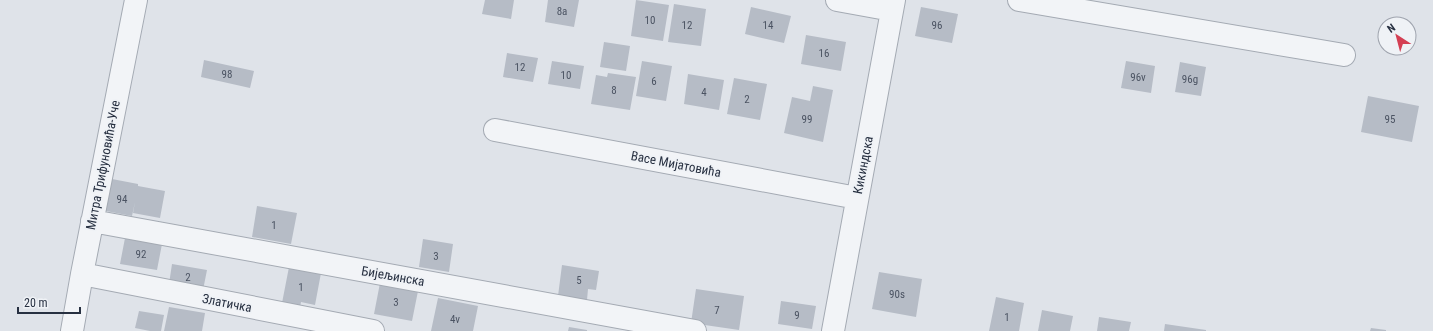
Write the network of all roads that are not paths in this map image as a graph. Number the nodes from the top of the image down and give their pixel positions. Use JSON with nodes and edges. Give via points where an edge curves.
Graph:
{"nodes":[{"id":1,"x":136,"y":0,"type":"edge"},
{"id":2,"x":838,"y":0,"type":"edge"},
{"id":3,"x":1019,"y":0,"type":"edge"},
{"id":4,"x":893,"y":5,"type":"edge"},
{"id":5,"x":1344,"y":55,"type":"dead end"},
{"id":6,"x":495,"y":130,"type":"dead end"},
{"id":7,"x":857,"y":198,"type":"junction"},
{"id":8,"x":92,"y":221,"type":"junction"},
{"id":9,"x":82,"y":274,"type":"junction"},
{"id":10,"x":72,"y":331,"type":"edge"},
{"id":11,"x":373,"y":331,"type":"edge"},
{"id":12,"x":695,"y":331,"type":"edge"},
{"id":13,"x":833,"y":331,"type":"edge"}],
"edges":[{"from":1,"to":8,"type":"street","name":"Митра Трифуновића-Уче"},
{"from":2,"to":4,"type":"street"},
{"from":3,"to":5,"type":"street"},
{"from":4,"to":7,"type":"street","name":"Кикиндска"},
{"from":6,"to":7,"type":"street","name":"Васе Мијатовића"},
{"from":7,"to":13,"type":"street","name":"Кикиндска"},
{"from":8,"to":9,"type":"street","name":"Митра Трифуновића-Уче"},
{"from":8,"to":12,"type":"street","name":"Бијељинска"},
{"from":9,"to":10,"type":"street","name":"Митра Трифуновића-Уче"},
{"from":9,"to":11,"type":"street","name":"Златичка"}]}
